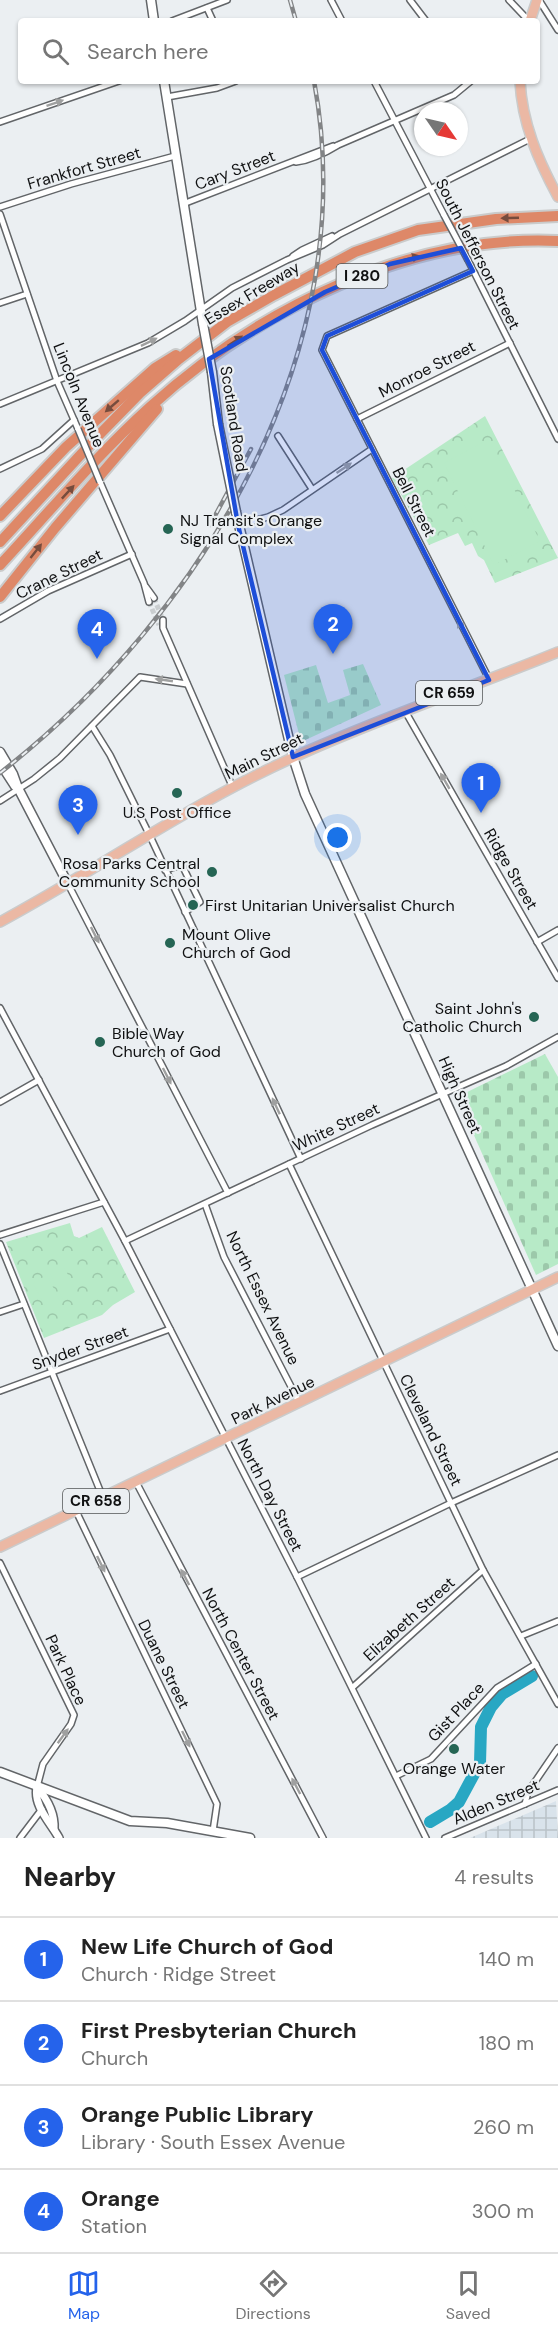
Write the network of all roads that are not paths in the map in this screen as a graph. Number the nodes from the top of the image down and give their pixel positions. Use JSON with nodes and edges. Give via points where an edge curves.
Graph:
{"nodes":[{"id":1,"x":151,"y":0,"type":"edge"},
{"id":2,"x":227,"y":0,"type":"edge"},
{"id":3,"x":331,"y":0,"type":"edge"},
{"id":4,"x":410,"y":0,"type":"edge"},
{"id":5,"x":509,"y":0,"type":"edge"},
{"id":6,"x":538,"y":0,"type":"edge"},
{"id":7,"x":207,"y":8,"type":"junction"},
{"id":8,"x":154,"y":18,"type":"edge"},
{"id":9,"x":180,"y":18,"type":"edge"},
{"id":10,"x":212,"y":18,"type":"edge"},
{"id":11,"x":340,"y":18,"type":"edge"},
{"id":12,"x":424,"y":18,"type":"edge"},
{"id":13,"x":526,"y":18,"type":"edge"},
{"id":14,"x":530,"y":18,"type":"edge"},
{"id":15,"x":558,"y":30,"type":"edge"},
{"id":16,"x":110,"y":84,"type":"edge"},
{"id":17,"x":165,"y":84,"type":"edge"},
{"id":18,"x":228,"y":84,"type":"edge"},
{"id":19,"x":376,"y":84,"type":"edge"},
{"id":20,"x":466,"y":84,"type":"edge"},
{"id":21,"x":520,"y":84,"type":"edge"},
{"id":22,"x":167,"y":98,"type":"junction"},
{"id":23,"x":395,"y":121,"type":"junction"},
{"id":24,"x":0,"y":122,"type":"edge"},
{"id":25,"x":530,"y":139,"type":"junction"},
{"id":26,"x":175,"y":156,"type":"junction"},
{"id":27,"x":430,"y":189,"type":"junction"},
{"id":28,"x":558,"y":197,"type":"edge"},
{"id":29,"x":183,"y":204,"type":"junction"},
{"id":30,"x":0,"y":207,"type":"edge"},
{"id":31,"x":0,"y":214,"type":"edge"},
{"id":32,"x":558,"y":216,"type":"edge"},
{"id":33,"x":558,"y":241,"type":"edge"},
{"id":34,"x":473,"y":271,"type":"junction"},
{"id":35,"x":27,"y":294,"type":"junction"},
{"id":36,"x":0,"y":303,"type":"edge"},
{"id":37,"x":200,"y":310,"type":"junction"},
{"id":38,"x":227,"y":322,"type":"junction"},
{"id":39,"x":510,"y":343,"type":"junction"},
{"id":40,"x":188,"y":375,"type":"junction"},
{"id":41,"x":57,"y":381,"type":"junction"},
{"id":42,"x":0,"y":404,"type":"edge"},
{"id":43,"x":357,"y":419,"type":"junction"},
{"id":44,"x":74,"y":420,"type":"junction"},
{"id":45,"x":278,"y":436,"type":"dead end"},
{"id":46,"x":558,"y":439,"type":"edge"},
{"id":47,"x":372,"y":449,"type":"junction"},
{"id":48,"x":0,"y":469,"type":"edge"},
{"id":49,"x":312,"y":489,"type":"junction"},
{"id":50,"x":0,"y":516,"type":"edge"},
{"id":51,"x":238,"y":525,"type":"junction"},
{"id":52,"x":0,"y":542,"type":"edge"},
{"id":53,"x":132,"y":555,"type":"junction"},
{"id":54,"x":0,"y":565,"type":"edge"},
{"id":55,"x":0,"y":597,"type":"edge"},
{"id":56,"x":151,"y":600,"type":"tunnel mouth"},
{"id":57,"x":0,"y":620,"type":"edge"},
{"id":58,"x":162,"y":624,"type":"tunnel mouth"},
{"id":59,"x":558,"y":652,"type":"edge"},
{"id":60,"x":489,"y":680,"type":"junction"},
{"id":61,"x":187,"y":684,"type":"junction"},
{"id":62,"x":405,"y":711,"type":"junction"},
{"id":63,"x":92,"y":726,"type":"junction"},
{"id":64,"x":0,"y":752,"type":"edge"},
{"id":65,"x":293,"y":758,"type":"junction"},
{"id":66,"x":0,"y":763,"type":"edge"},
{"id":67,"x":18,"y":788,"type":"junction"},
{"id":68,"x":233,"y":788,"type":"junction"},
{"id":69,"x":0,"y":801,"type":"edge"},
{"id":70,"x":150,"y":836,"type":"junction"},
{"id":71,"x":165,"y":870,"type":"junction"},
{"id":72,"x":68,"y":884,"type":"junction"},
{"id":73,"x":185,"y":912,"type":"junction"},
{"id":74,"x":0,"y":922,"type":"edge"},
{"id":75,"x":558,"y":930,"type":"edge"},
{"id":76,"x":537,"y":942,"type":"junction"},
{"id":77,"x":558,"y":978,"type":"edge"},
{"id":78,"x":0,"y":1008,"type":"edge"},
{"id":79,"x":558,"y":1037,"type":"edge"},
{"id":80,"x":39,"y":1080,"type":"junction"},
{"id":81,"x":442,"y":1093,"type":"junction"},
{"id":82,"x":0,"y":1102,"type":"edge"},
{"id":83,"x":301,"y":1158,"type":"junction"},
{"id":84,"x":289,"y":1164,"type":"junction"},
{"id":85,"x":228,"y":1193,"type":"junction"},
{"id":86,"x":104,"y":1202,"type":"junction"},
{"id":87,"x":205,"y":1204,"type":"junction"},
{"id":88,"x":0,"y":1235,"type":"edge"},
{"id":89,"x":125,"y":1241,"type":"junction"},
{"id":90,"x":0,"y":1244,"type":"edge"},
{"id":91,"x":558,"y":1277,"type":"edge"},
{"id":92,"x":532,"y":1290,"type":"junction"},
{"id":93,"x":24,"y":1304,"type":"junction"},
{"id":94,"x":0,"y":1312,"type":"edge"},
{"id":95,"x":170,"y":1329,"type":"junction"},
{"id":96,"x":558,"y":1346,"type":"edge"},
{"id":97,"x":383,"y":1362,"type":"junction"},
{"id":98,"x":52,"y":1372,"type":"junction"},
{"id":99,"x":0,"y":1391,"type":"edge"},
{"id":100,"x":300,"y":1403,"type":"junction"},
{"id":101,"x":226,"y":1439,"type":"junction"},
{"id":102,"x":558,"y":1455,"type":"edge"},
{"id":103,"x":136,"y":1482,"type":"junction"},
{"id":104,"x":103,"y":1498,"type":"junction"},
{"id":105,"x":451,"y":1503,"type":"junction"},
{"id":106,"x":76,"y":1511,"type":"junction"},
{"id":107,"x":0,"y":1547,"type":"edge"},
{"id":108,"x":0,"y":1563,"type":"edge"},
{"id":109,"x":483,"y":1570,"type":"junction"},
{"id":110,"x":297,"y":1577,"type":"junction"},
{"id":111,"x":558,"y":1621,"type":"edge"},
{"id":112,"x":520,"y":1636,"type":"junction"},
{"id":113,"x":536,"y":1664,"type":"junction"},
{"id":114,"x":353,"y":1687,"type":"junction"},
{"id":115,"x":558,"y":1704,"type":"edge"},
{"id":116,"x":558,"y":1748,"type":"edge"},
{"id":117,"x":0,"y":1772,"type":"edge"},
{"id":118,"x":396,"y":1776,"type":"junction"},
{"id":119,"x":37,"y":1787,"type":"junction"},
{"id":120,"x":558,"y":1790,"type":"edge"},
{"id":121,"x":525,"y":1803,"type":"junction"},
{"id":122,"x":42,"y":1809,"type":"junction"},
{"id":123,"x":54,"y":1829,"type":"junction"},
{"id":124,"x":213,"y":1831,"type":"junction"},
{"id":125,"x":20,"y":1838,"type":"edge"},
{"id":126,"x":59,"y":1838,"type":"edge"},
{"id":127,"x":250,"y":1838,"type":"edge"},
{"id":128,"x":323,"y":1838,"type":"edge"},
{"id":129,"x":426,"y":1838,"type":"edge"},
{"id":130,"x":445,"y":1838,"type":"edge"}],
"edges":[{"from":1,"to":8,"type":"main road"},
{"from":2,"to":7,"type":"street"},
{"from":3,"to":11,"type":"street"},
{"from":4,"to":12,"type":"street"},
{"from":5,"to":13,"type":"street"},
{"from":6,"to":14,"type":"main road"},
{"from":6,"to":15,"type":"street"},
{"from":7,"to":9,"type":"street"},
{"from":7,"to":10,"type":"street"},
{"from":24,"to":16,"type":"street","one_way":true},
{"from":17,"to":22,"type":"main road","name":"Scotland Road"},
{"from":18,"to":22,"type":"street"},
{"from":19,"to":23,"type":"street","name":"South Jefferson Street"},
{"from":20,"to":23,"type":"street","name":"Cary Street","via":[[454,95]]},
{"from":21,"to":25,"type":"main road"},
{"from":22,"to":26,"type":"main road","name":"Scotland Road"},
{"from":23,"to":27,"type":"street","name":"South Jefferson Street"},
{"from":23,"to":29,"type":"street","name":"Cary Street"},
{"from":25,"to":27,"type":"street"},
{"from":25,"to":28,"type":"main road"},
{"from":26,"to":29,"type":"main road","name":"Scotland Road"},
{"from":26,"to":30,"type":"street","name":"Frankfort Street"},
{"from":27,"to":34,"type":"street","name":"South Jefferson Street","bridge":true},
{"from":27,"to":37,"type":"street","via":[[232,288]]},
{"from":29,"to":37,"type":"main road","name":"Scotland Road"},
{"from":31,"to":35,"type":"street","name":"Lincoln Avenue"},
{"from":32,"to":38,"type":"highway","name":"Essex Freeway","number":"I 280","one_way":true,"via":[[496,219],[418,230],[355,252]]},
{"from":40,"to":33,"type":"highway","name":"Essex Freeway","number":"I 280","one_way":true,"via":[[247,333],[285,312],[390,264],[440,250],[525,240]]},
{"from":34,"to":39,"type":"street","name":"South Jefferson Street"},
{"from":34,"to":43,"type":"street","name":"Bell Street","via":[[327,336],[321,350]]},
{"from":35,"to":36,"type":"street"},
{"from":35,"to":41,"type":"street","name":"Lincoln Avenue"},
{"from":41,"to":37,"type":"street","one_way":true,"via":[[148,344]]},
{"from":37,"to":51,"type":"main road","name":"Scotland Road","bridge":true},
{"from":38,"to":50,"type":"highway","one_way":true,"via":[[155,368],[66,447]]},
{"from":38,"to":52,"type":"highway","name":"Essex Freeway","number":"I 280","via":[[140,393]]},
{"from":39,"to":43,"type":"street","name":"Monroe Street"},
{"from":39,"to":46,"type":"street","name":"South Jefferson Street"},
{"from":54,"to":40,"type":"highway","name":"Essex Freeway","number":"I 280","one_way":true,"via":[[125,431]]},
{"from":55,"to":40,"type":"highway","one_way":true,"via":[[77,501]]},
{"from":41,"to":42,"type":"street"},
{"from":41,"to":44,"type":"street","name":"Lincoln Avenue"},
{"from":43,"to":47,"type":"street","name":"Bell Street"},
{"from":44,"to":48,"type":"street","via":[[42,449]]},
{"from":44,"to":53,"type":"street","name":"Lincoln Avenue","bridge":true},
{"from":45,"to":49,"type":"street"},
{"from":49,"to":47,"type":"street","one_way":true},
{"from":60,"to":47,"type":"street","name":"Bell Street","one_way":true},
{"from":49,"to":51,"type":"street","via":[[275,513]]},
{"from":51,"to":65,"type":"main road","name":"Scotland Road"},
{"from":53,"to":56,"type":"street","name":"Lincoln Avenue"},
{"from":53,"to":57,"type":"street","name":"Crane Street","via":[[48,591]]},
{"from":58,"to":61,"type":"street"},
{"from":59,"to":60,"type":"main road","name":"Main Street","number":"CR 659"},
{"from":60,"to":62,"type":"main road","name":"Main Street","number":"CR 659"},
{"from":61,"to":63,"type":"street","one_way":true,"via":[[140,677]]},
{"from":61,"to":68,"type":"street"},
{"from":62,"to":65,"type":"main road","name":"Main Street","number":"CR 659"},
{"from":76,"to":62,"type":"street","name":"Ridge Street","one_way":true},
{"from":63,"to":67,"type":"street","via":[[60,758]]},
{"from":63,"to":70,"type":"street"},
{"from":64,"to":67,"type":"main road"},
{"from":65,"to":68,"type":"main road","name":"Main Street"},
{"from":65,"to":81,"type":"main road","name":"High Street","via":[[305,794]]},
{"from":66,"to":67,"type":"main road"},
{"from":67,"to":69,"type":"street"},
{"from":67,"to":72,"type":"main road"},
{"from":68,"to":70,"type":"main road","name":"Main Street"},
{"from":70,"to":71,"type":"street"},
{"from":70,"to":72,"type":"main road","name":"Main Street"},
{"from":71,"to":73,"type":"street"},
{"from":71,"to":73,"type":"street","via":[[182,865],[200,902]]},
{"from":72,"to":74,"type":"main road","name":"Main Street"},
{"from":72,"to":85,"type":"street","one_way":true},
{"from":83,"to":73,"type":"street","one_way":true},
{"from":75,"to":76,"type":"street"},
{"from":76,"to":77,"type":"street","name":"Ridge Street"},
{"from":78,"to":80,"type":"street","name":"North Day Street"},
{"from":79,"to":81,"type":"street","name":"White Street","via":[[506,1066]]},
{"from":80,"to":82,"type":"street"},
{"from":80,"to":86,"type":"street","name":"North Day Street"},
{"from":81,"to":83,"type":"street","name":"White Street"},
{"from":81,"to":92,"type":"main road","name":"High Street"},
{"from":83,"to":84,"type":"street","name":"White Street"},
{"from":84,"to":85,"type":"street","name":"White Street"},
{"from":84,"to":97,"type":"street","name":"Cleveland Street"},
{"from":85,"to":87,"type":"street","name":"White Street"},
{"from":86,"to":88,"type":"street"},
{"from":86,"to":89,"type":"street","name":"North Day Street"},
{"from":87,"to":89,"type":"street","name":"White Street"},
{"from":87,"to":100,"type":"street","name":"North Essex Avenue","via":[[224,1257]]},
{"from":89,"to":95,"type":"street","name":"North Day Street"},
{"from":90,"to":93,"type":"street"},
{"from":91,"to":92,"type":"main road","name":"Park Avenue","number":"CR 658"},
{"from":92,"to":96,"type":"main road","name":"High Street"},
{"from":92,"to":97,"type":"main road","name":"Park Avenue","number":"CR 658"},
{"from":93,"to":94,"type":"street"},
{"from":93,"to":98,"type":"street"},
{"from":95,"to":98,"type":"street","name":"Snyder Street"},
{"from":95,"to":101,"type":"street","name":"North Day Street"},
{"from":97,"to":100,"type":"main road","name":"Park Avenue","number":"CR 658"},
{"from":97,"to":105,"type":"street","name":"Cleveland Street"},
{"from":98,"to":99,"type":"street","name":"Snyder Street"},
{"from":98,"to":104,"type":"street"},
{"from":100,"to":101,"type":"main road","name":"Park Avenue","number":"CR 658"},
{"from":101,"to":103,"type":"main road","name":"Park Avenue","number":"CR 658"},
{"from":101,"to":110,"type":"street","name":"North Day Street"},
{"from":102,"to":105,"type":"street"},
{"from":103,"to":104,"type":"main road","name":"Park Avenue","number":"CR 658"},
{"from":128,"to":103,"type":"street","name":"North Center Street","one_way":true},
{"from":104,"to":106,"type":"main road","name":"Park Avenue","number":"CR 658"},
{"from":105,"to":109,"type":"street","name":"Cleveland Street"},
{"from":105,"to":110,"type":"street"},
{"from":106,"to":107,"type":"main road","name":"Park Avenue","number":"CR 658"},
{"from":106,"to":124,"type":"street","name":"Duane Street","one_way":true,"via":[[217,1804]]},
{"from":119,"to":108,"type":"street","name":"Park Place","one_way":true,"via":[[43,1764],[74,1715]]},
{"from":109,"to":112,"type":"street","name":"Cleveland Street"},
{"from":109,"to":114,"type":"street","name":"Elizabeth Street"},
{"from":110,"to":114,"type":"street","name":"North Day Street"},
{"from":111,"to":112,"type":"street"},
{"from":112,"to":113,"type":"street","name":"Cleveland Street"},
{"from":113,"to":115,"type":"street","name":"Cleveland Street"},
{"from":113,"to":118,"type":"street","name":"Gist Place","via":[[497,1688],[431,1759]]},
{"from":114,"to":118,"type":"street","name":"North Day Street"},
{"from":116,"to":121,"type":"street","via":[[528,1792]]},
{"from":117,"to":119,"type":"main road"},
{"from":118,"to":129,"type":"street","name":"North Day Street"},
{"from":119,"to":122,"type":"street","via":[[35,1796]]},
{"from":119,"to":123,"type":"street","via":[[55,1820]]},
{"from":119,"to":124,"type":"main road","via":[[130,1821]]},
{"from":120,"to":121,"type":"street","name":"Alden Street"},
{"from":121,"to":130,"type":"street","name":"Alden Street"},
{"from":122,"to":123,"type":"street"},
{"from":122,"to":125,"type":"street"},
{"from":123,"to":126,"type":"street"},
{"from":124,"to":127,"type":"main road"}]}
